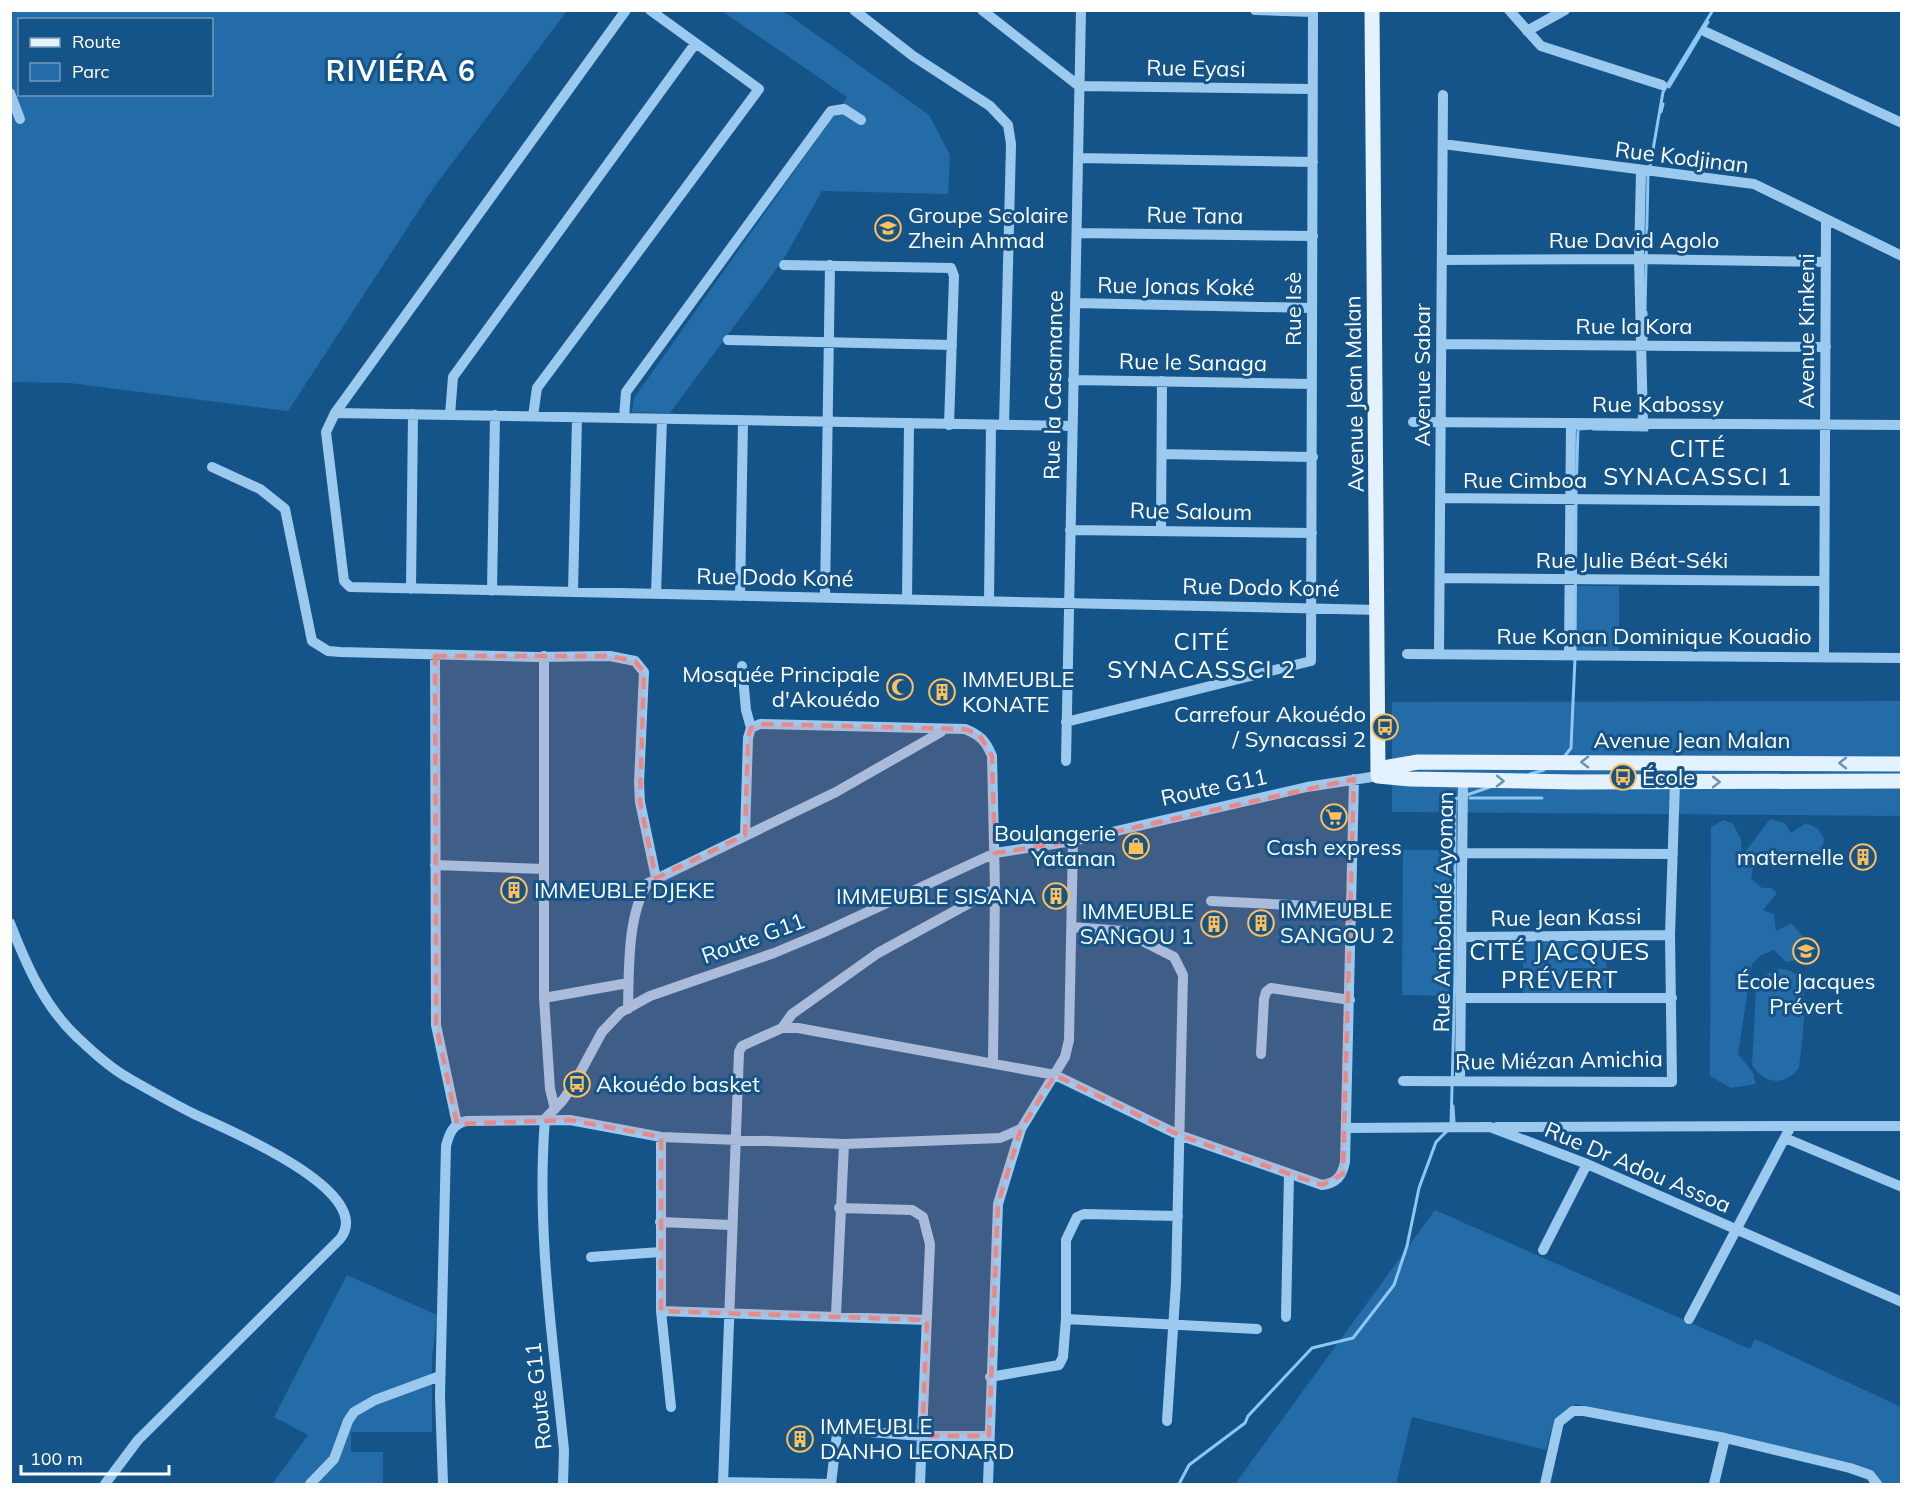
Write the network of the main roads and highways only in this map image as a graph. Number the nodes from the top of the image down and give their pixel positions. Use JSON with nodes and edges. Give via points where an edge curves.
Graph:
{"nodes":[{"id":1,"x":1372,"y":10,"type":"edge"},
{"id":2,"x":1902,"y":764,"type":"edge"},
{"id":3,"x":1378,"y":776,"type":"junction"},
{"id":4,"x":1902,"y":782,"type":"edge"}],
"edges":[{"from":1,"to":3,"type":"main road","name":"Avenue Jean Malan"},
{"from":2,"to":3,"type":"main road","name":"Avenue Jean Malan","one_way":true,"via":[[1418,762],[1389,767]]},
{"from":3,"to":4,"type":"main road","name":"Avenue Jean Malan","one_way":true,"via":[[1463,780]]}]}
